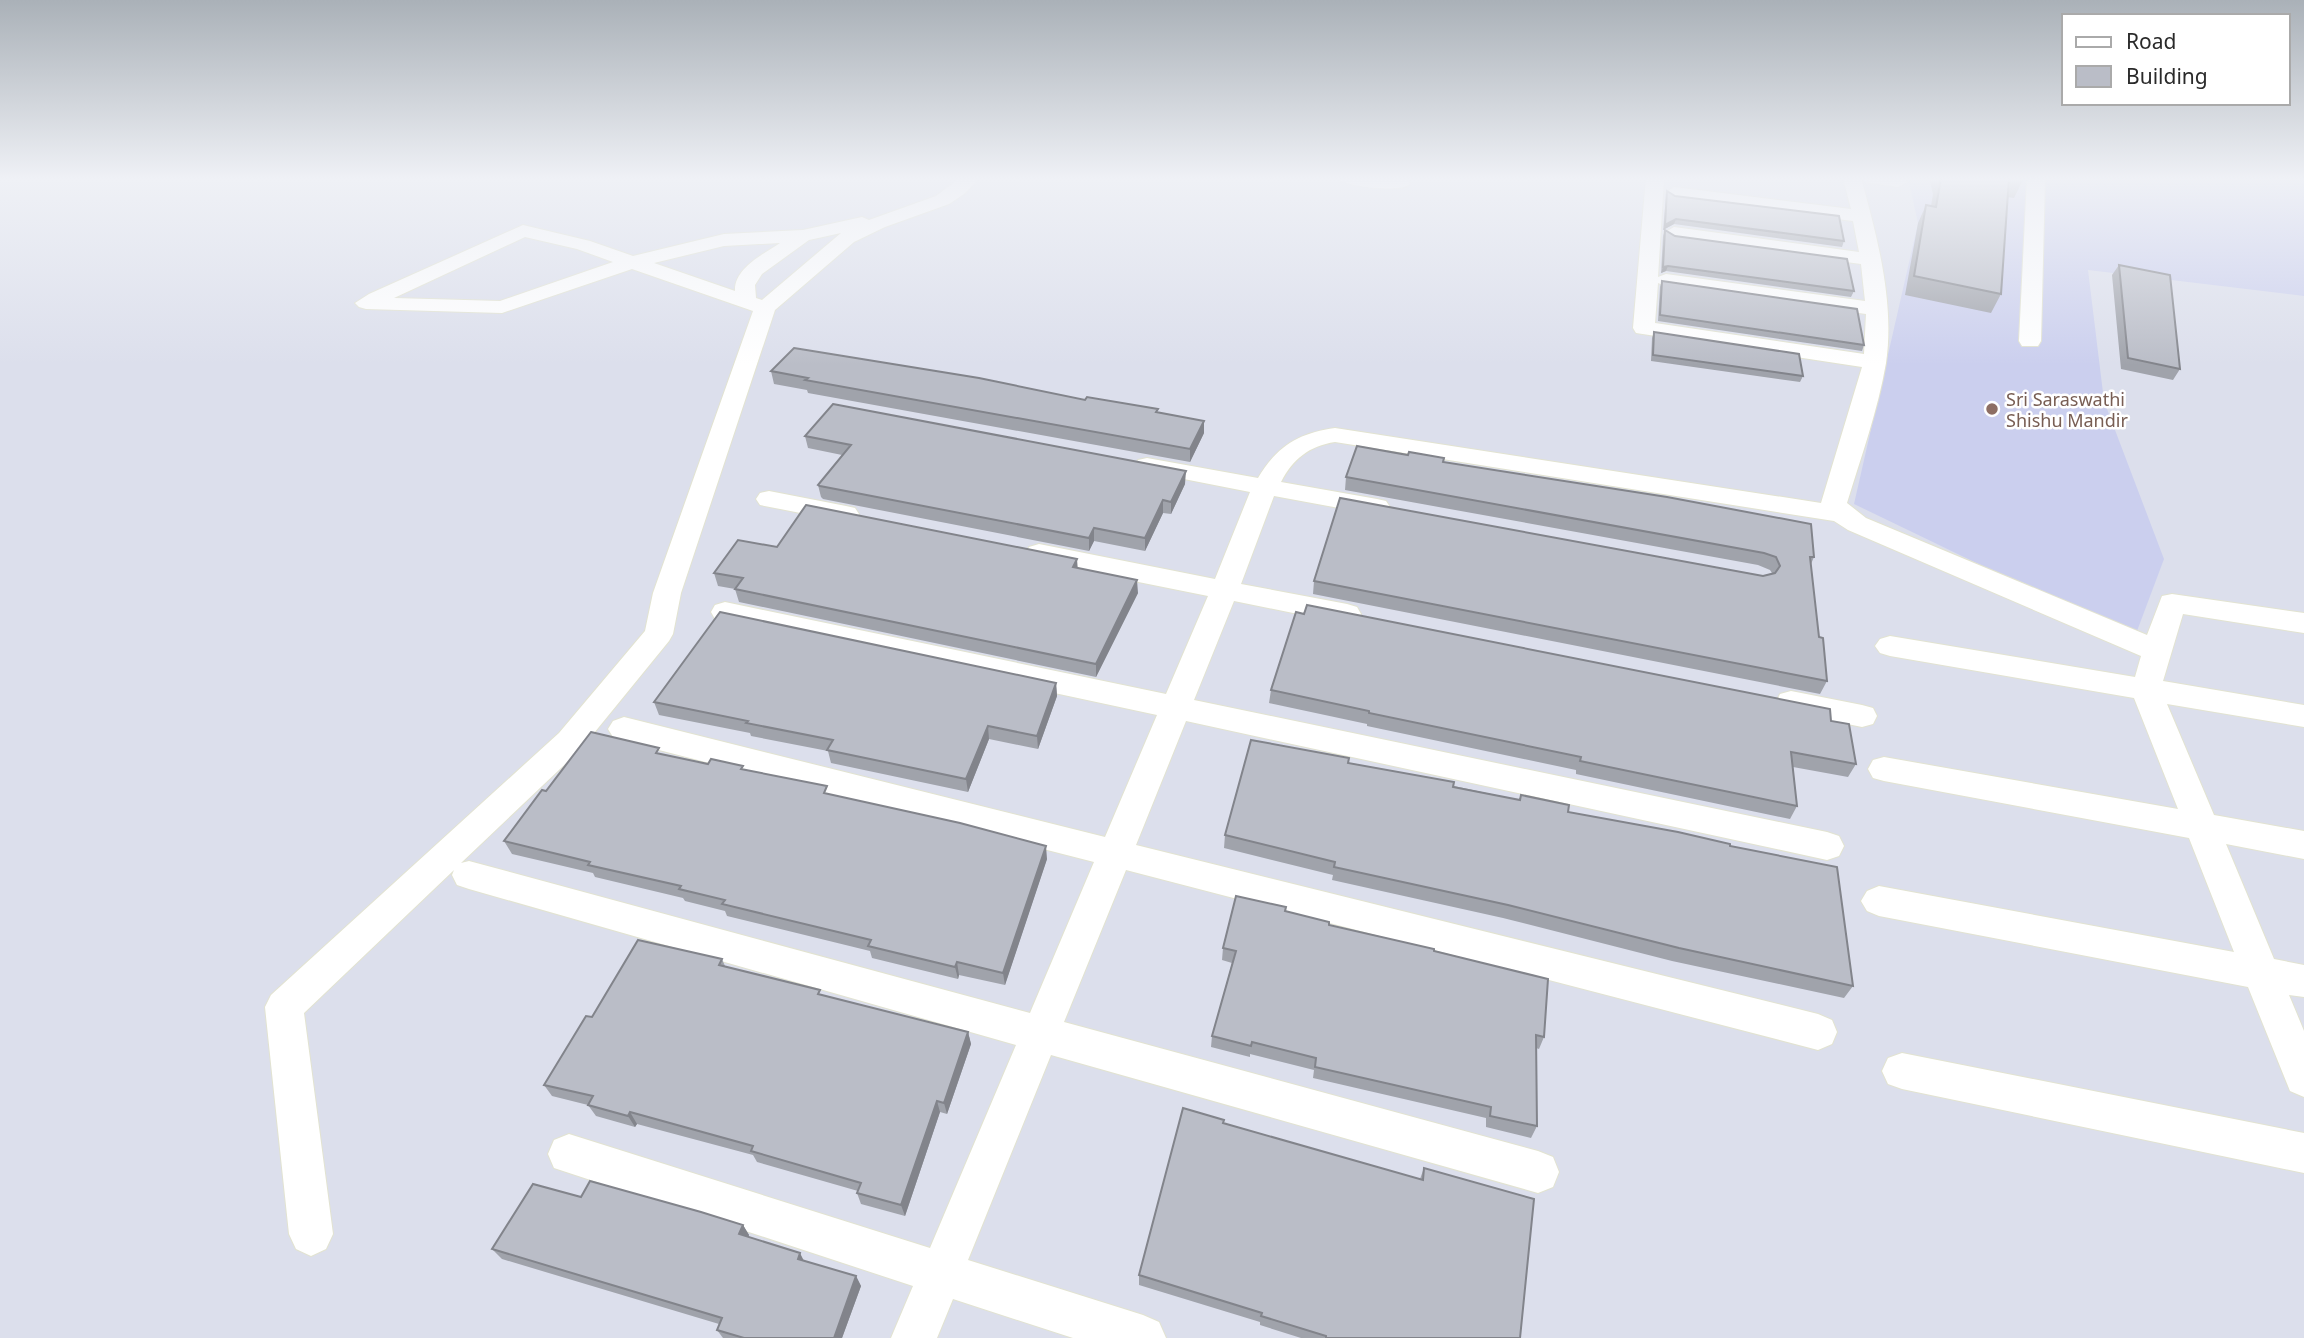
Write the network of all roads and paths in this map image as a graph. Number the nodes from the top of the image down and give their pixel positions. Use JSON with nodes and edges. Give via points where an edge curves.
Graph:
{"nodes":[{"id":1,"x":502,"y":240,"type":"edge"},
{"id":2,"x":563,"y":240,"type":"edge"},
{"id":3,"x":722,"y":240,"type":"edge"},
{"id":4,"x":797,"y":240,"type":"edge"},
{"id":5,"x":844,"y":240,"type":"edge"},
{"id":6,"x":1650,"y":240,"type":"edge"},
{"id":7,"x":1730,"y":240,"type":"edge"},
{"id":8,"x":1865,"y":240,"type":"edge"},
{"id":9,"x":2034,"y":240,"type":"edge"},
{"id":10,"x":1868,"y":259,"type":"junction"},
{"id":11,"x":632,"y":262,"type":"junction"},
{"id":12,"x":1666,"y":280,"type":"edge"},
{"id":13,"x":756,"y":305,"type":"junction"},
{"id":14,"x":1876,"y":309,"type":"junction"},
{"id":15,"x":2030,"y":341,"type":"dead end"},
{"id":16,"x":1875,"y":362,"type":"junction"},
{"id":17,"x":1129,"y":461,"type":"edge"},
{"id":18,"x":1265,"y":486,"type":"junction"},
{"id":19,"x":769,"y":499,"type":"dead end"},
{"id":20,"x":1402,"y":512,"type":"edge"},
{"id":21,"x":1841,"y":514,"type":"junction"},
{"id":22,"x":876,"y":520,"type":"edge"},
{"id":23,"x":1010,"y":547,"type":"edge"},
{"id":24,"x":1225,"y":590,"type":"junction"},
{"id":25,"x":725,"y":612,"type":"edge"},
{"id":26,"x":1374,"y":619,"type":"edge"},
{"id":27,"x":2304,"y":623,"type":"edge"},
{"id":28,"x":1890,"y":646,"type":"dead end"},
{"id":29,"x":2157,"y":651,"type":"junction"},
{"id":30,"x":2146,"y":690,"type":"junction"},
{"id":31,"x":1768,"y":697,"type":"edge"},
{"id":32,"x":1176,"y":708,"type":"junction"},
{"id":33,"x":1862,"y":716,"type":"dead end"},
{"id":34,"x":2304,"y":716,"type":"edge"},
{"id":35,"x":624,"y":729,"type":"dead end"},
{"id":36,"x":1884,"y":769,"type":"dead end"},
{"id":37,"x":2199,"y":825,"type":"junction"},
{"id":38,"x":2304,"y":845,"type":"edge"},
{"id":39,"x":1827,"y":846,"type":"dead end"},
{"id":40,"x":1115,"y":854,"type":"junction"},
{"id":41,"x":469,"y":875,"type":"dead end"},
{"id":42,"x":1879,"y":901,"type":"dead end"},
{"id":43,"x":2260,"y":972,"type":"junction"},
{"id":44,"x":2304,"y":981,"type":"edge"},
{"id":45,"x":1818,"y":1032,"type":"dead end"},
{"id":46,"x":1041,"y":1034,"type":"junction"},
{"id":47,"x":1902,"y":1071,"type":"dead end"},
{"id":48,"x":2304,"y":1078,"type":"edge"},
{"id":49,"x":2304,"y":1153,"type":"edge"},
{"id":50,"x":569,"y":1154,"type":"dead end"},
{"id":51,"x":1538,"y":1172,"type":"dead end"},
{"id":52,"x":311,"y":1234,"type":"dead end"},
{"id":53,"x":941,"y":1273,"type":"junction"},
{"id":54,"x":914,"y":1338,"type":"edge"},
{"id":55,"x":1143,"y":1338,"type":"edge"}],
"edges":[{"from":1,"to":11,"type":"street","via":[[366,303],[502,307]]},
{"from":2,"to":11,"type":"street"},
{"from":3,"to":11,"type":"street"},
{"from":4,"to":13,"type":"street","via":[[754,270],[745,285]]},
{"from":5,"to":13,"type":"street"},
{"from":6,"to":16,"type":"street","via":[[1644,328]]},
{"from":7,"to":10,"type":"street"},
{"from":8,"to":10,"type":"street"},
{"from":9,"to":15,"type":"street"},
{"from":10,"to":14,"type":"street"},
{"from":11,"to":13,"type":"street"},
{"from":12,"to":14,"type":"street"},
{"from":13,"to":52,"type":"street","via":[[667,593],[659,634],[570,741],[284,1007]]},
{"from":14,"to":16,"type":"street"},
{"from":16,"to":21,"type":"street","via":[[1834,503]]},
{"from":17,"to":18,"type":"street"},
{"from":18,"to":20,"type":"street"},
{"from":18,"to":21,"type":"street","via":[[1296,447],[1335,435]]},
{"from":18,"to":24,"type":"street"},
{"from":19,"to":22,"type":"street"},
{"from":21,"to":29,"type":"street"},
{"from":23,"to":24,"type":"street"},
{"from":24,"to":26,"type":"street"},
{"from":24,"to":32,"type":"street"},
{"from":25,"to":32,"type":"street"},
{"from":27,"to":29,"type":"street","via":[[2172,603]]},
{"from":28,"to":30,"type":"street"},
{"from":29,"to":30,"type":"street"},
{"from":30,"to":34,"type":"street"},
{"from":30,"to":37,"type":"street"},
{"from":31,"to":33,"type":"street"},
{"from":32,"to":39,"type":"street"},
{"from":32,"to":40,"type":"street"},
{"from":35,"to":40,"type":"street"},
{"from":36,"to":37,"type":"street"},
{"from":37,"to":38,"type":"street"},
{"from":37,"to":43,"type":"street"},
{"from":40,"to":45,"type":"street"},
{"from":40,"to":46,"type":"street"},
{"from":41,"to":46,"type":"street"},
{"from":42,"to":43,"type":"street"},
{"from":43,"to":44,"type":"street"},
{"from":43,"to":48,"type":"street"},
{"from":46,"to":51,"type":"street"},
{"from":46,"to":53,"type":"street"},
{"from":47,"to":49,"type":"street"},
{"from":50,"to":53,"type":"street"},
{"from":53,"to":54,"type":"street"},
{"from":53,"to":55,"type":"street"}]}
